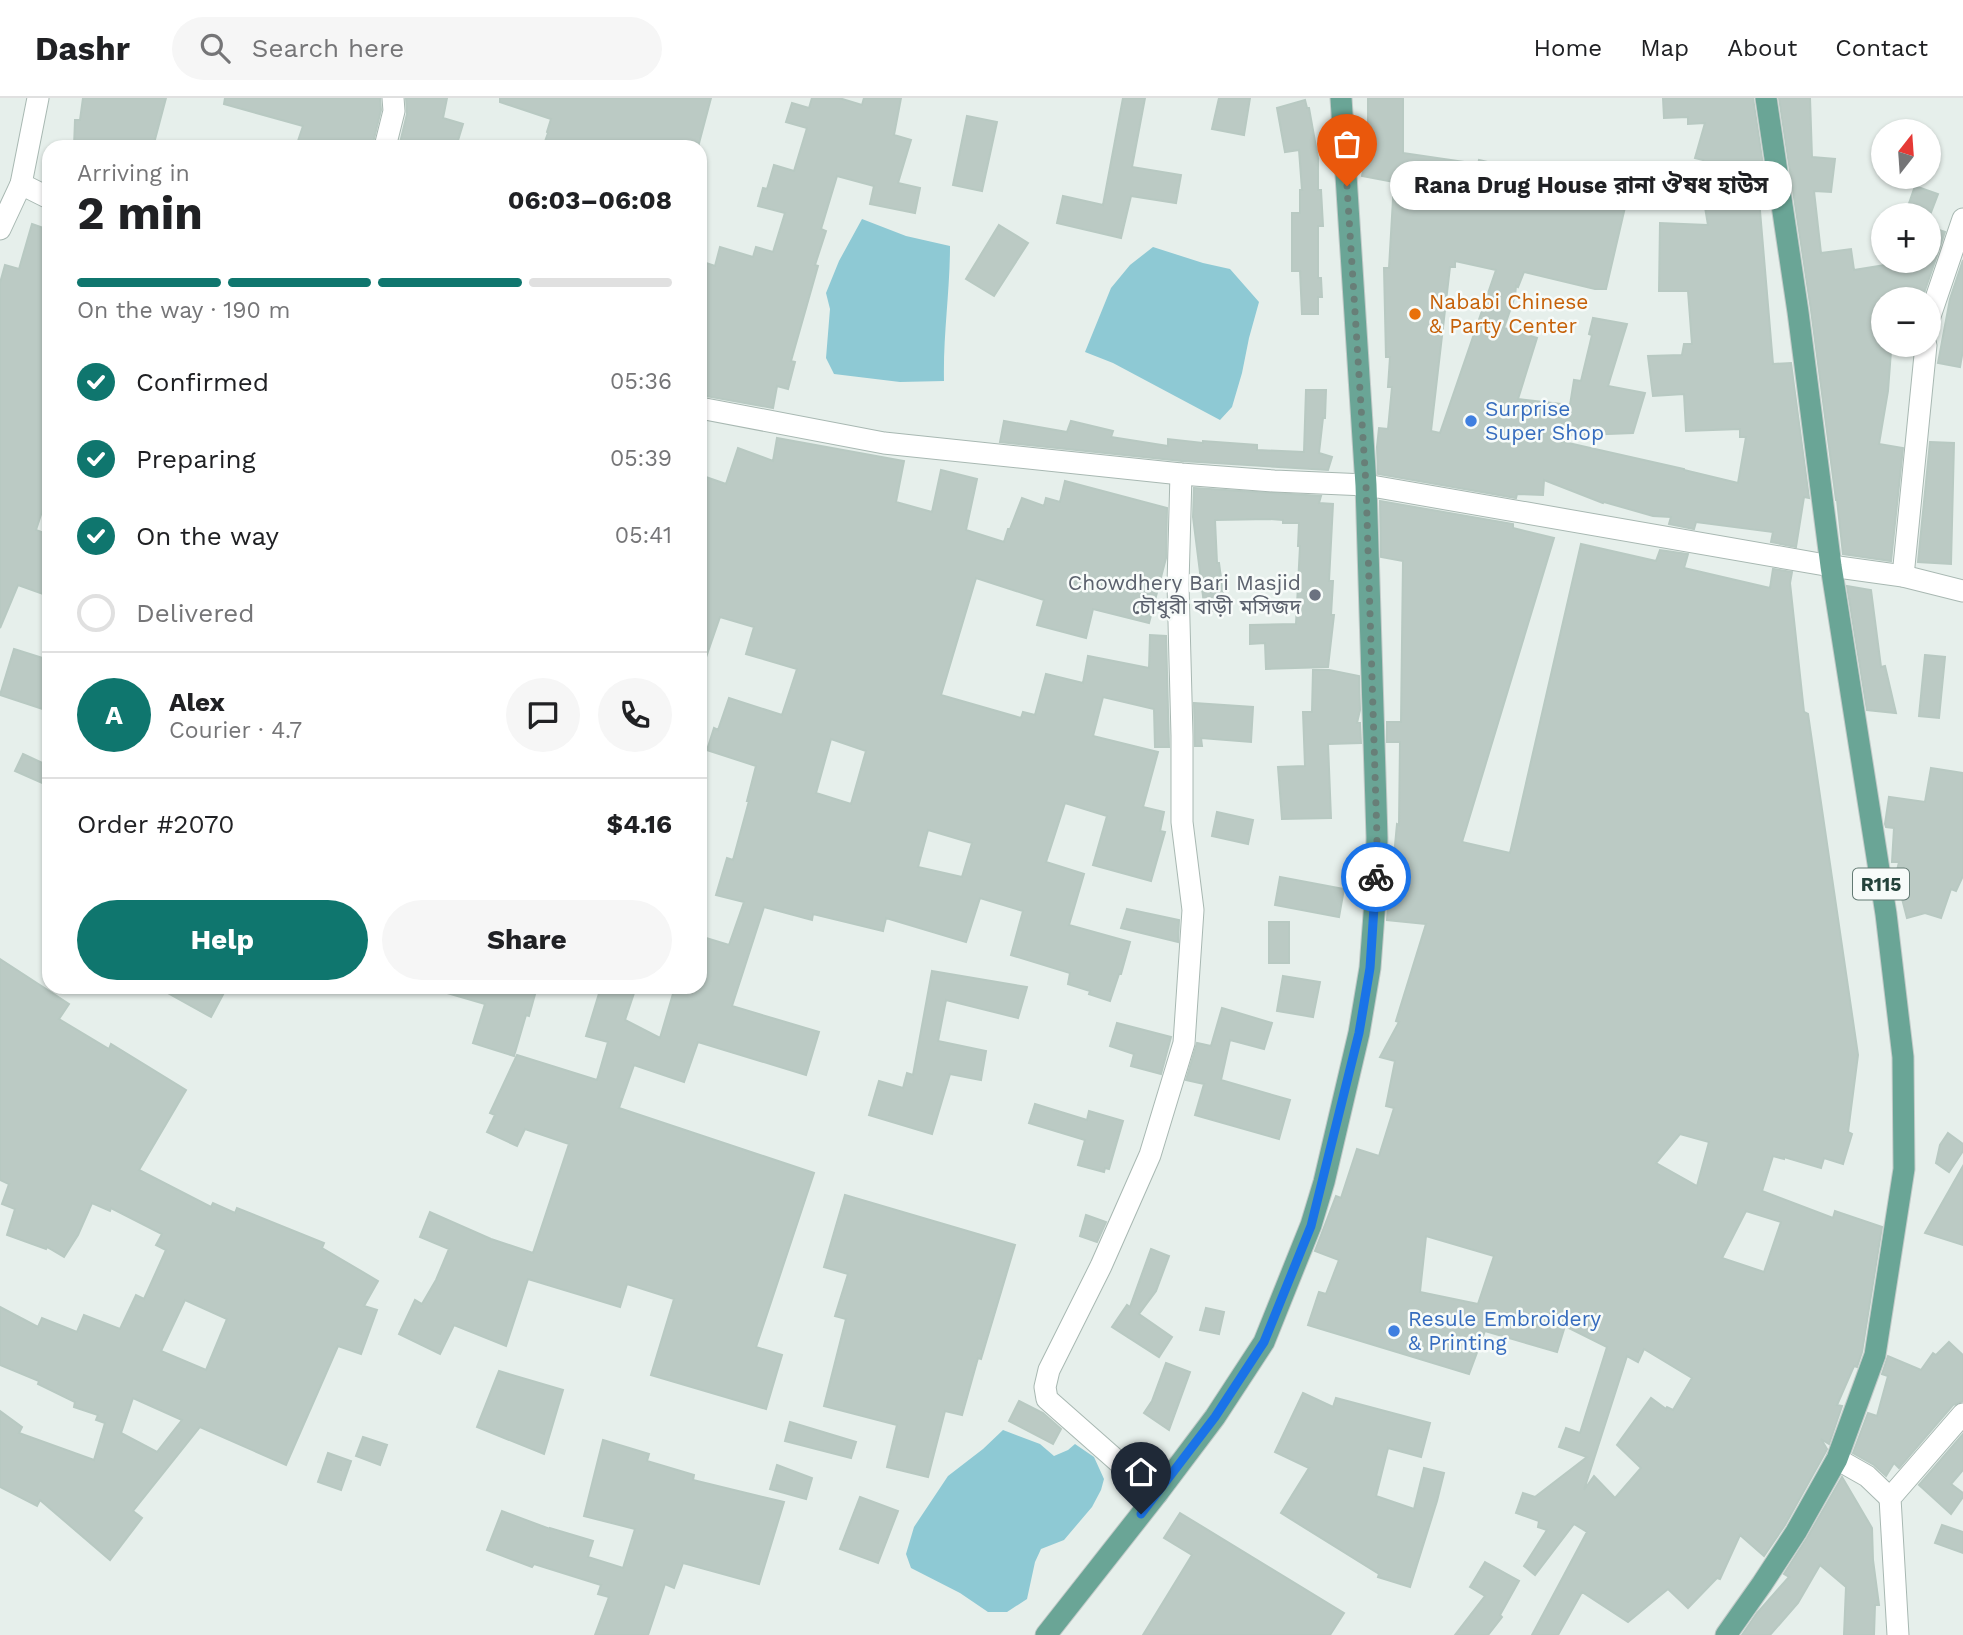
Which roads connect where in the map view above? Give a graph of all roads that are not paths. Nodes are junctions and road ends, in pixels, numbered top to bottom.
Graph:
1 (38, 98) edge
2 (393, 98) edge
3 (1341, 98) edge
4 (1766, 98) edge
5 (387, 140) edge
6 (21, 184) junction
7 (42, 194) edge
8 (1963, 219) edge
9 (0, 229) edge
10 (1940, 287) edge
11 (1925, 357) edge
12 (707, 409) edge
13 (1181, 474) junction
14 (1366, 485) junction
15 (1831, 566) junction
16 (1903, 576) junction
17 (1963, 591) edge
18 (1963, 1414) edge
19 (1837, 1459) junction
20 (1157, 1494) junction
21 (1890, 1499) junction
22 (1046, 1635) edge
23 (1726, 1635) edge
24 (1898, 1635) edge

1 - 6 street
2 - 5 street
3 - 14 main road
4 - 15 main road, R115
6 - 7 street
6 - 9 street
8 - 10 street
11 - 16 street
12 - 13 street
13 - 14 street
13 - 20 street
14 - 15 street
14 - 20 main road
15 - 16 street
15 - 19 main road, R115
16 - 17 street
18 - 21 street
19 - 21 street
19 - 23 main road, R115
20 - 22 main road
21 - 24 street

